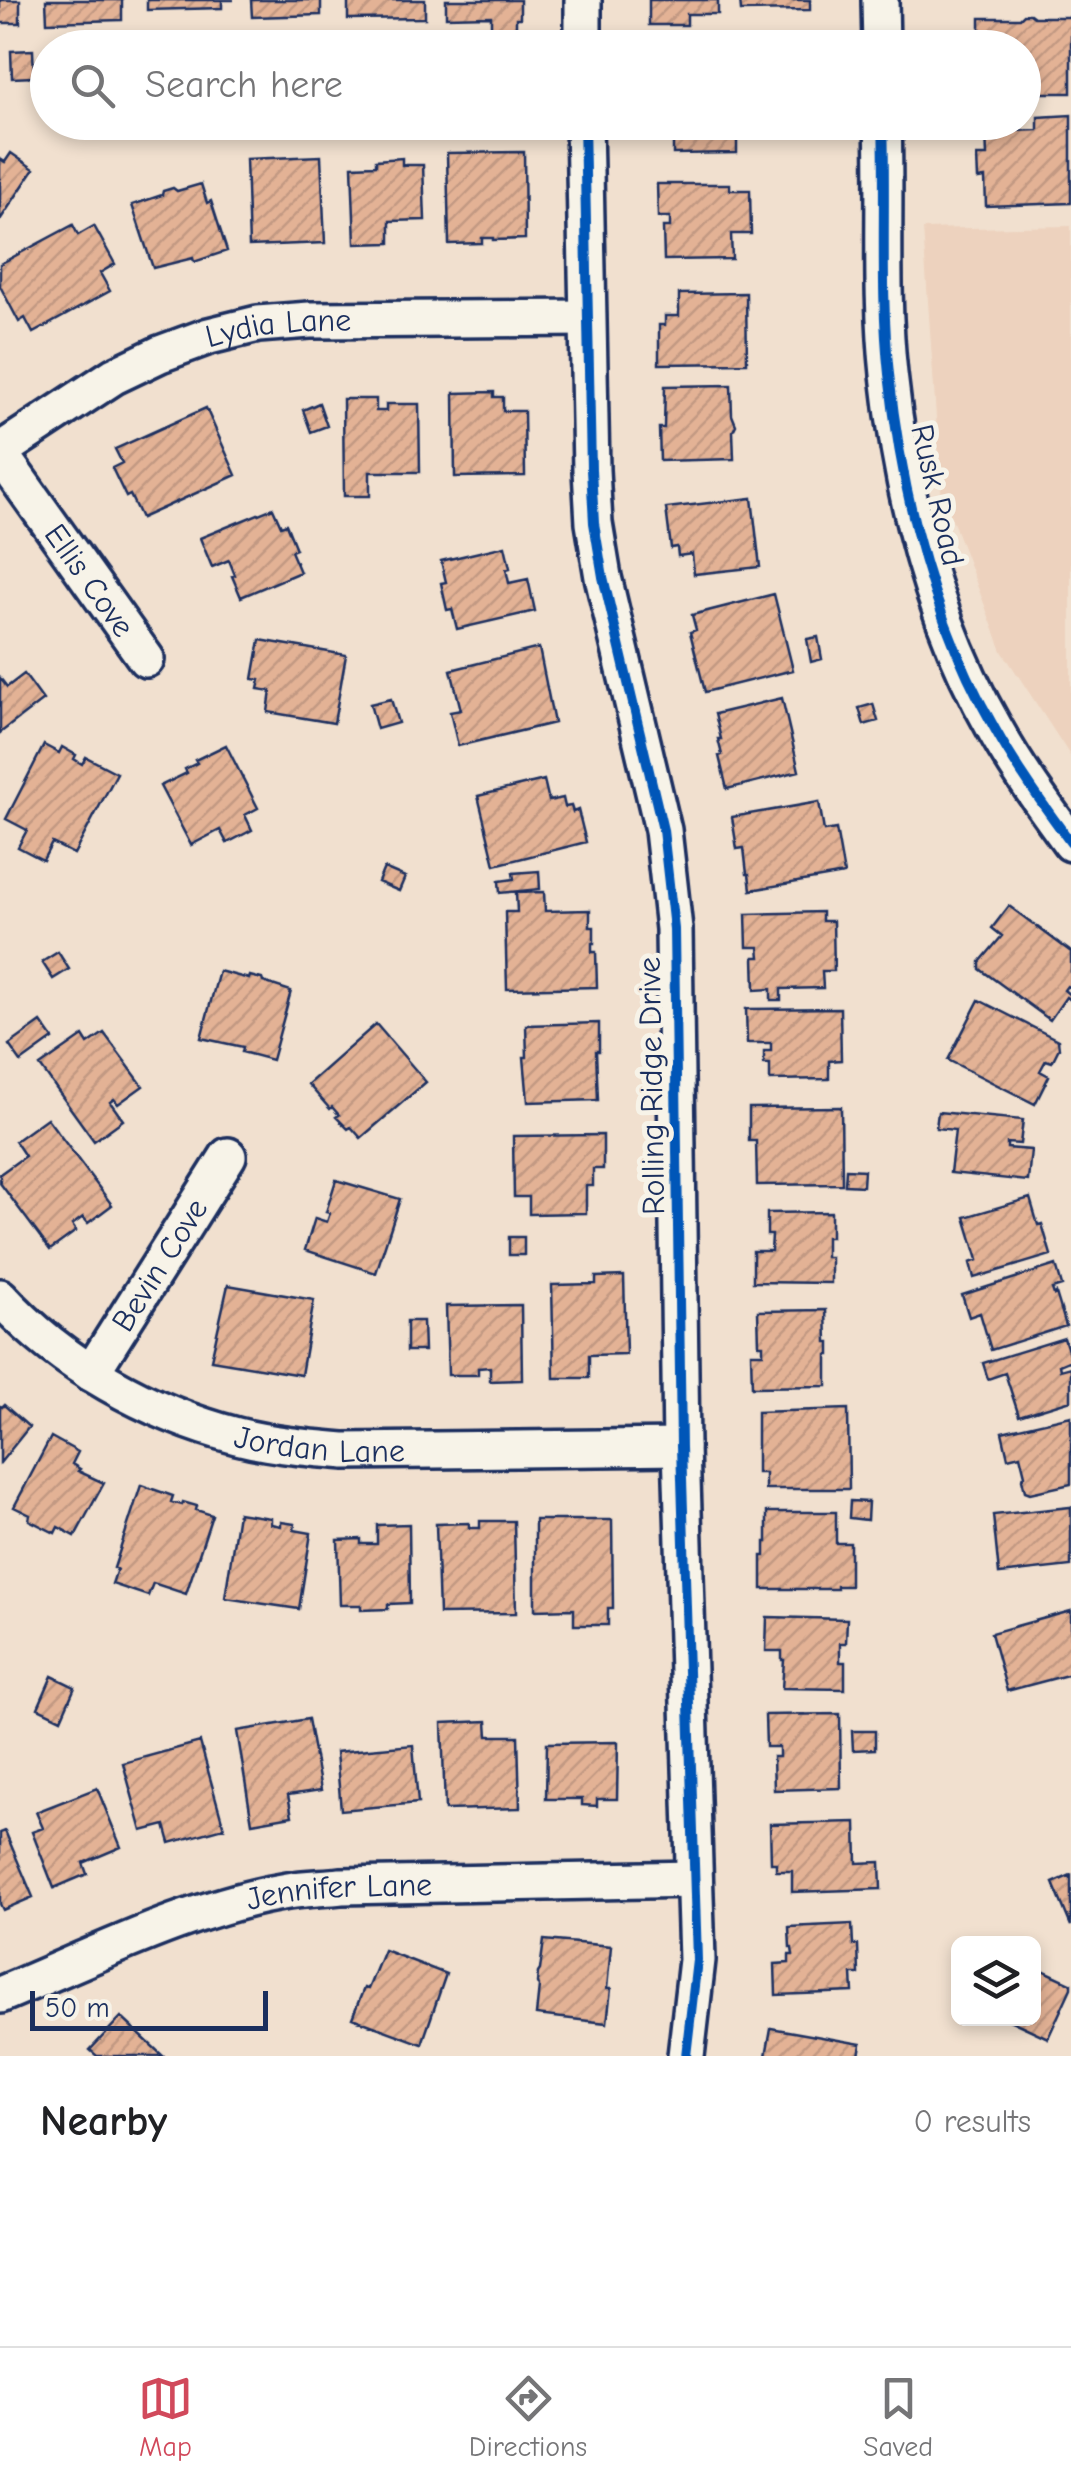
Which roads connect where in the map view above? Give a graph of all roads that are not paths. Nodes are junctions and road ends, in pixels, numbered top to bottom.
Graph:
1 (583, 0) edge
2 (880, 0) edge
3 (584, 30) edge
4 (881, 30) edge
5 (584, 140) edge
6 (884, 140) edge
7 (587, 318) junction
8 (0, 453) edge
9 (146, 659) dead end
10 (1071, 843) edge
11 (228, 1156) dead end
12 (0, 1297) edge
13 (91, 1373) junction
14 (681, 1447) junction
15 (694, 1879) junction
16 (0, 1995) edge
17 (686, 2056) edge

1 - 3 street
2 - 4 street
5 - 7 street, Rolling Ridge Drive
6 - 10 street, Rusk Road
7 - 8 street, Lydia Lane
7 - 14 street, Rolling Ridge Drive
8 - 9 street, Ellis Cove
11 - 13 street, Bevin Cove
12 - 13 street, Jordan Lane
13 - 14 street, Jordan Lane
14 - 15 street, Rolling Ridge Drive
15 - 16 street, Jennifer Lane
15 - 17 street, Rolling Ridge Drive

